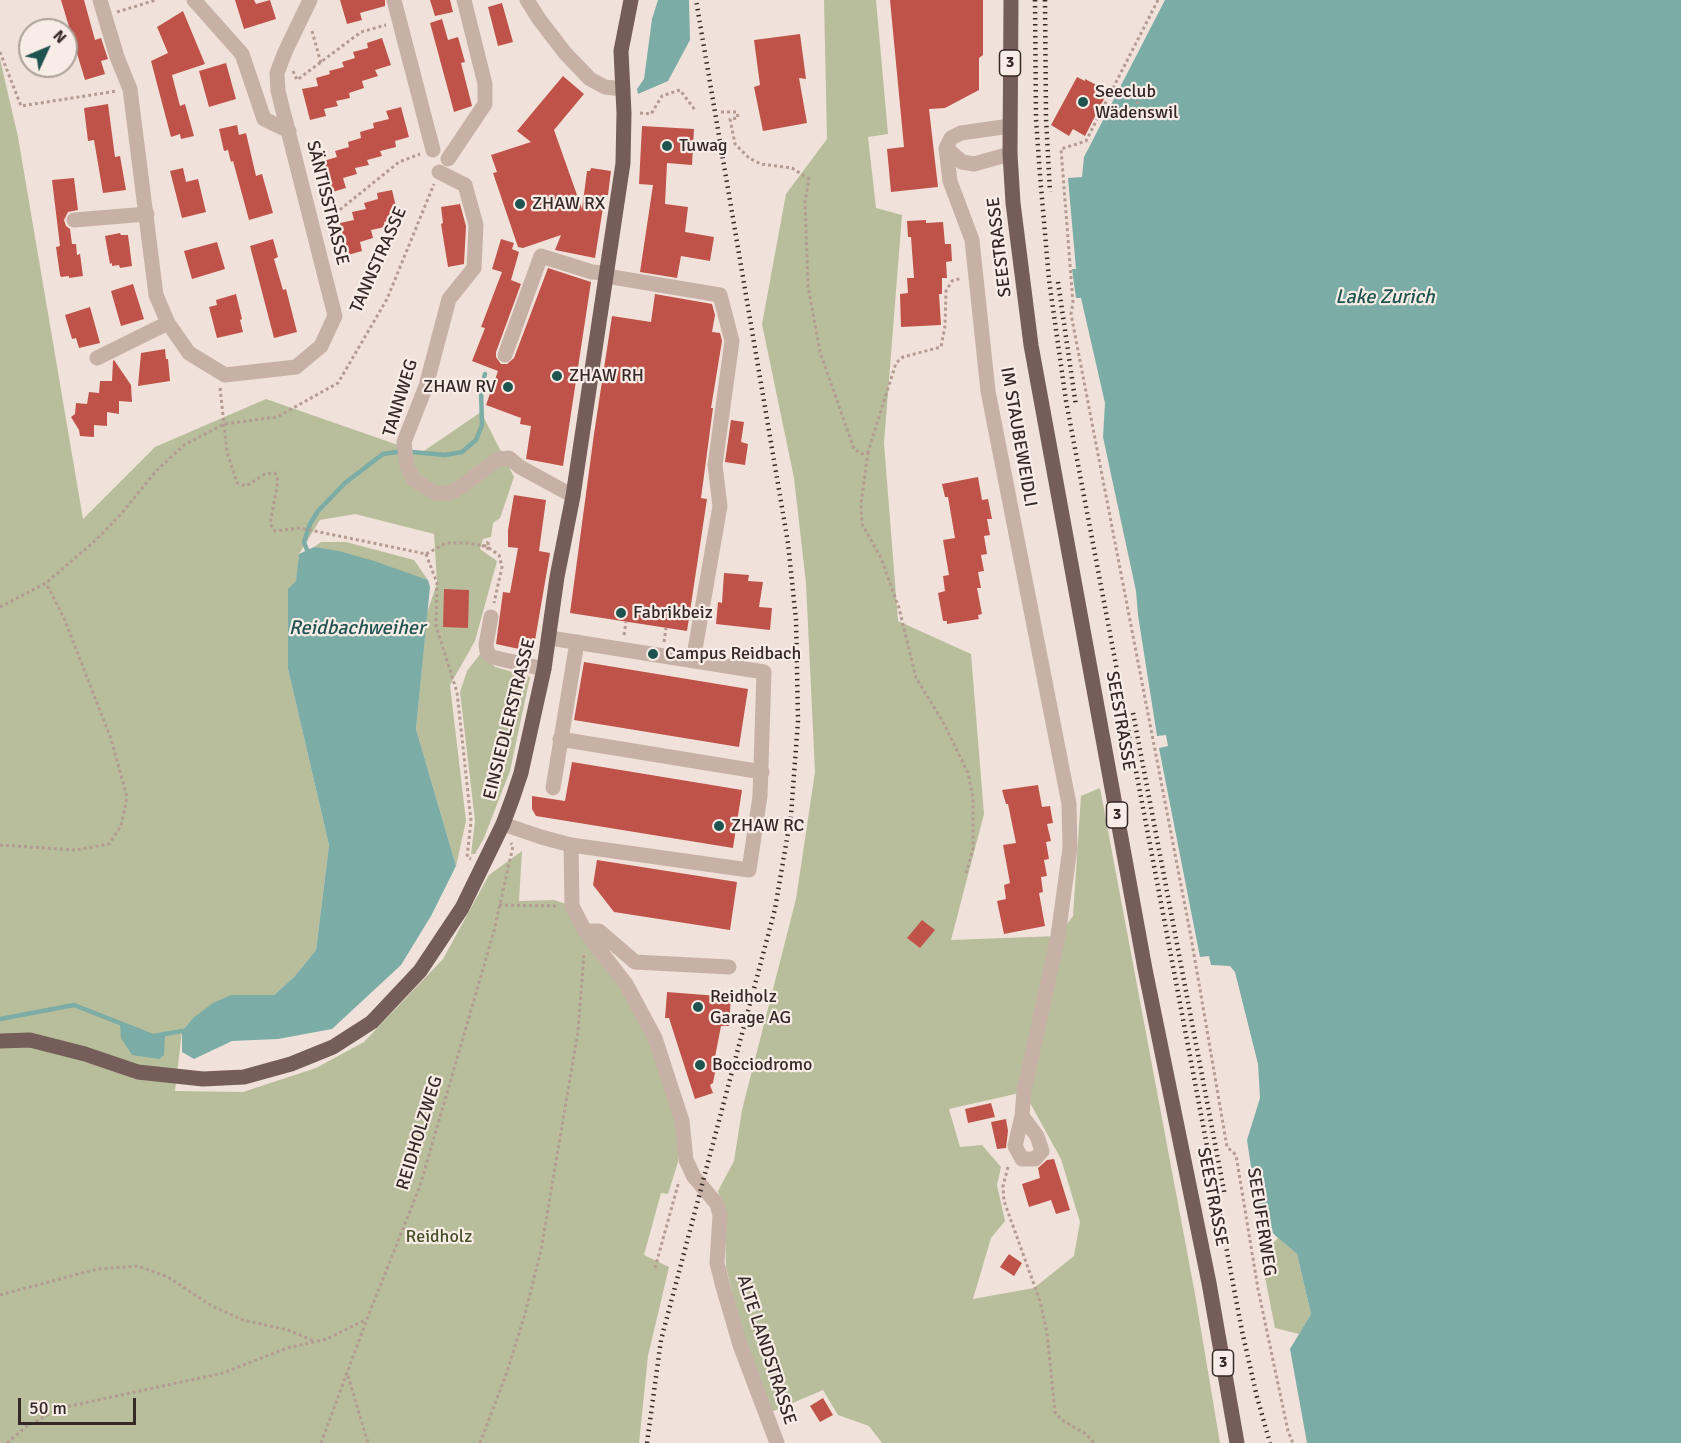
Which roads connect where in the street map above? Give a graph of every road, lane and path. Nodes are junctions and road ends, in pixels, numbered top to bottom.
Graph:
1 (100, 0) edge
2 (156, 0) edge
3 (194, 0) edge
4 (394, 0) edge
5 (464, 0) edge
6 (527, 0) edge
7 (631, 0) edge
8 (1011, 0) edge
9 (1158, 0) edge
10 (305, 2) edge
11 (104, 16) junction
12 (400, 22) junction
13 (0, 52) edge
14 (321, 63) junction
15 (297, 80) dead end
16 (1120, 88) dead end
17 (623, 89) junction
18 (102, 93) dead end
19 (1142, 93) dead end
20 (1139, 98) junction
21 (1137, 104) dead end
22 (695, 110) dead end
23 (722, 112) dead end
24 (624, 113) junction
25 (1010, 126) junction
26 (289, 131) junction
27 (946, 148) junction
28 (433, 150) joint
29 (1010, 154) junction
30 (444, 165) junction
31 (147, 214) junction
32 (74, 220) dead end
33 (315, 230) junction
34 (606, 274) junction
35 (958, 279) dead end
36 (168, 323) junction
37 (505, 355) dead end
38 (97, 358) dead end
39 (218, 369) junction
40 (224, 424) junction
41 (868, 453) junction
42 (573, 496) junction
43 (426, 554) junction
44 (46, 583) junction
45 (0, 607) edge
46 (491, 617) joint
47 (626, 622) dead end
48 (666, 628) dead end
49 (665, 635) dead end
50 (550, 638) junction
51 (623, 640) dead end
52 (577, 642) junction
53 (693, 661) junction
54 (544, 669) junction
55 (560, 739) junction
56 (762, 772) junction
57 (553, 788) dead end
58 (503, 824) junction
59 (571, 844) junction
60 (0, 845) edge
61 (483, 867) junction
62 (966, 873) dead end
63 (499, 905) junction
64 (572, 906) junction
65 (589, 937) junction
66 (729, 967) dead end
67 (0, 1041) edge
68 (1022, 1116) junction
69 (1015, 1146) junction
70 (686, 1160) junction
71 (655, 1268) dead end
72 (0, 1295) edge
73 (367, 1319) junction
74 (316, 1341) junction
75 (347, 1375) junction
76 (7, 1443) edge
77 (321, 1443) edge
78 (368, 1443) edge
79 (480, 1443) edge
80 (777, 1443) edge
81 (1094, 1443) edge
82 (1237, 1443) edge
83 (1293, 1443) edge

1 - 11 street, SÄNTISSTRASSE
2 - 11 path
3 - 26 street
4 - 12 street
5 - 30 street
6 - 17 street
7 - 17 main road, EINSIEDLERSTRASSE
8 - 25 main road, SEESTRASSE / 3
9 - 83 path, SEEUFERWEG
10 - 14 path
10 - 26 street, SÄNTISSTRASSE
11 - 31 street, SÄNTISSTRASSE
12 - 14 path
12 - 28 street
13 - 18 path
14 - 15 path
16 - 20 path
17 - 24 main road, EINSIEDLERSTRASSE
19 - 20 path
20 - 21 path
22 - 24 path
23 - 41 path
24 - 34 main road, EINSIEDLERSTRASSE
25 - 27 street
25 - 29 main road, SEESTRASSE / 3
26 - 33 street, SÄNTISSTRASSE
27 - 29 street
27 - 68 street, IM STAUBEWEIDLI
28 - 33 path
29 - 82 main road, SEESTRASSE / 3
30 - 40 path, TANNSTRASSE
30 - 42 street, TANNWEG
31 - 32 street
31 - 36 street, SÄNTISSTRASSE
33 - 39 street, SÄNTISSTRASSE
34 - 37 street
34 - 42 main road, EINSIEDLERSTRASSE
34 - 53 street
35 - 41 path
36 - 38 street
36 - 39 street, SÄNTISSTRASSE
39 - 40 path
40 - 43 path
40 - 44 path, TANNSTRASSE
41 - 62 path
42 - 50 main road, EINSIEDLERSTRASSE
43 - 46 path
43 - 61 path
44 - 45 path, TANNSTRASSE
44 - 60 path
46 - 54 street
47 - 51 path
48 - 49 path
50 - 52 street
50 - 54 main road, EINSIEDLERSTRASSE
52 - 53 street
52 - 55 street
53 - 56 street
54 - 58 main road, EINSIEDLERSTRASSE
55 - 56 street
55 - 57 street
56 - 59 street
58 - 59 street
58 - 61 main road, EINSIEDLERSTRASSE
58 - 63 path, REIDHOLZWEG
59 - 64 street
61 - 67 main road, EINSIEDLERSTRASSE
63 - 64 path
63 - 73 path, REIDHOLZWEG
64 - 65 street, ALTE LANDSTRASSE
65 - 66 street
65 - 70 street, ALTE LANDSTRASSE
65 - 79 path
68 - 69 street, IM STAUBEWEIDLI
68 - 69 street
69 - 81 path
70 - 71 path
70 - 80 street, ALTE LANDSTRASSE
72 - 74 path
73 - 74 path
73 - 75 path, REIDHOLZWEG
74 - 76 path
75 - 77 path, REIDHOLZWEG
75 - 78 path

